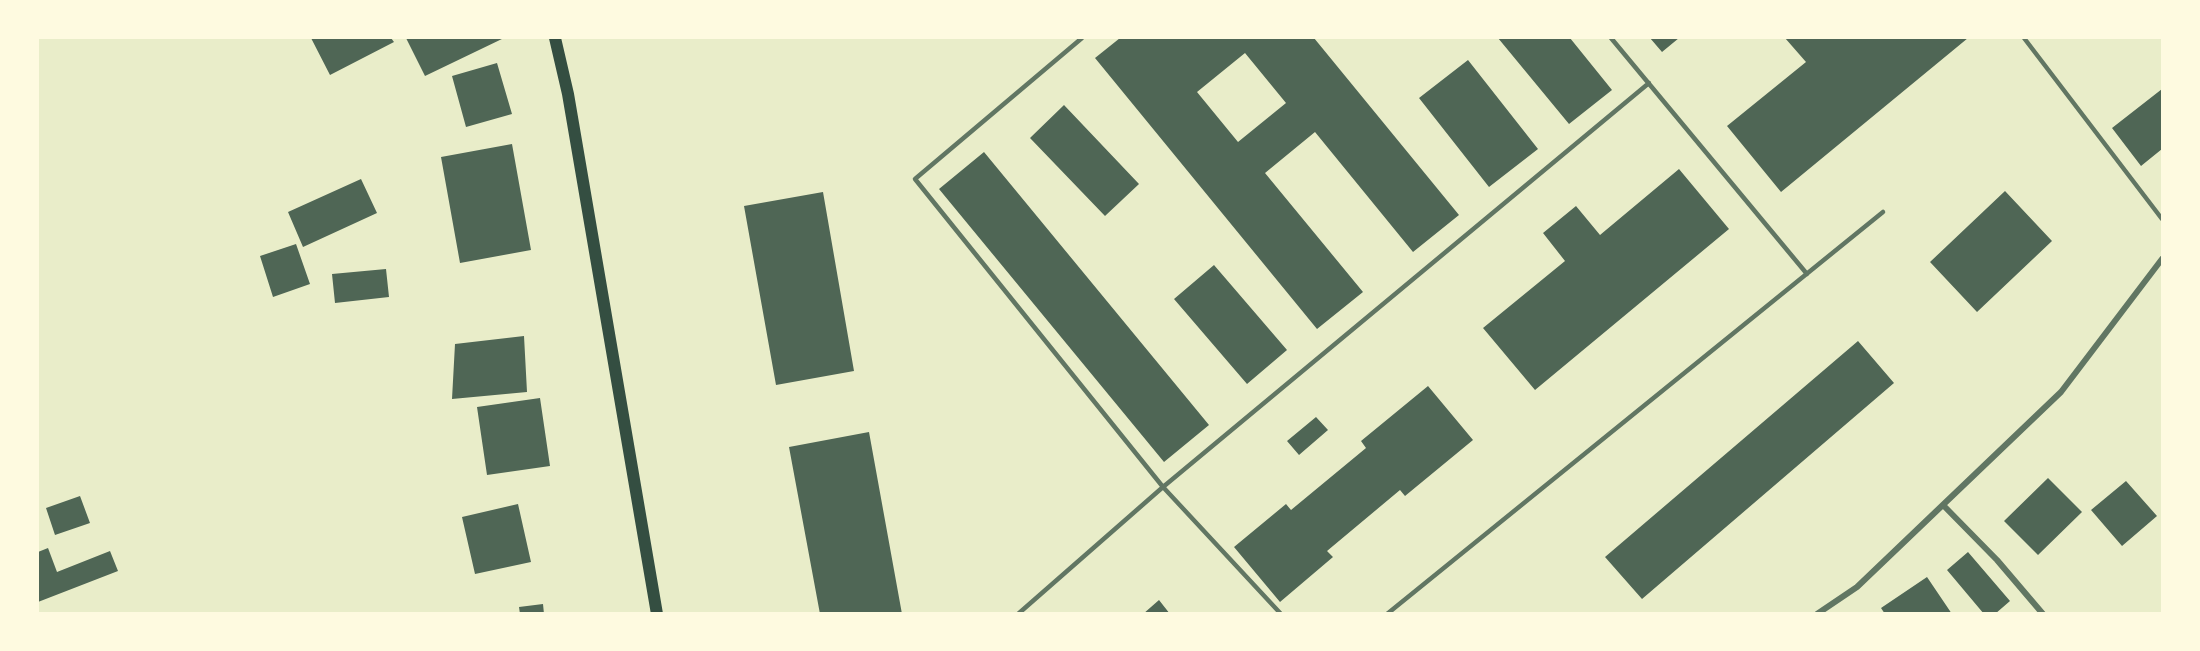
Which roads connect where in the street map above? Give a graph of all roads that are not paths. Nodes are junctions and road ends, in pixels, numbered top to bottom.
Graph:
1 (555, 38) edge
2 (1082, 38) edge
3 (1611, 38) edge
4 (2024, 38) edge
5 (1649, 83) junction
6 (1883, 212) dead end
7 (2163, 219) edge
8 (2163, 259) edge
9 (1808, 274) junction
10 (1163, 487) junction
11 (1943, 505) junction
12 (657, 614) edge
13 (1018, 614) edge
14 (1281, 614) edge
15 (1387, 614) edge
16 (1817, 614) edge
17 (2043, 614) edge

1 - 12 main road
2 - 10 lane
3 - 5 lane
4 - 7 lane
5 - 9 lane
5 - 10 lane
6 - 9 lane
8 - 11 street
9 - 15 lane
10 - 13 lane
10 - 14 lane
11 - 16 street
11 - 17 street

